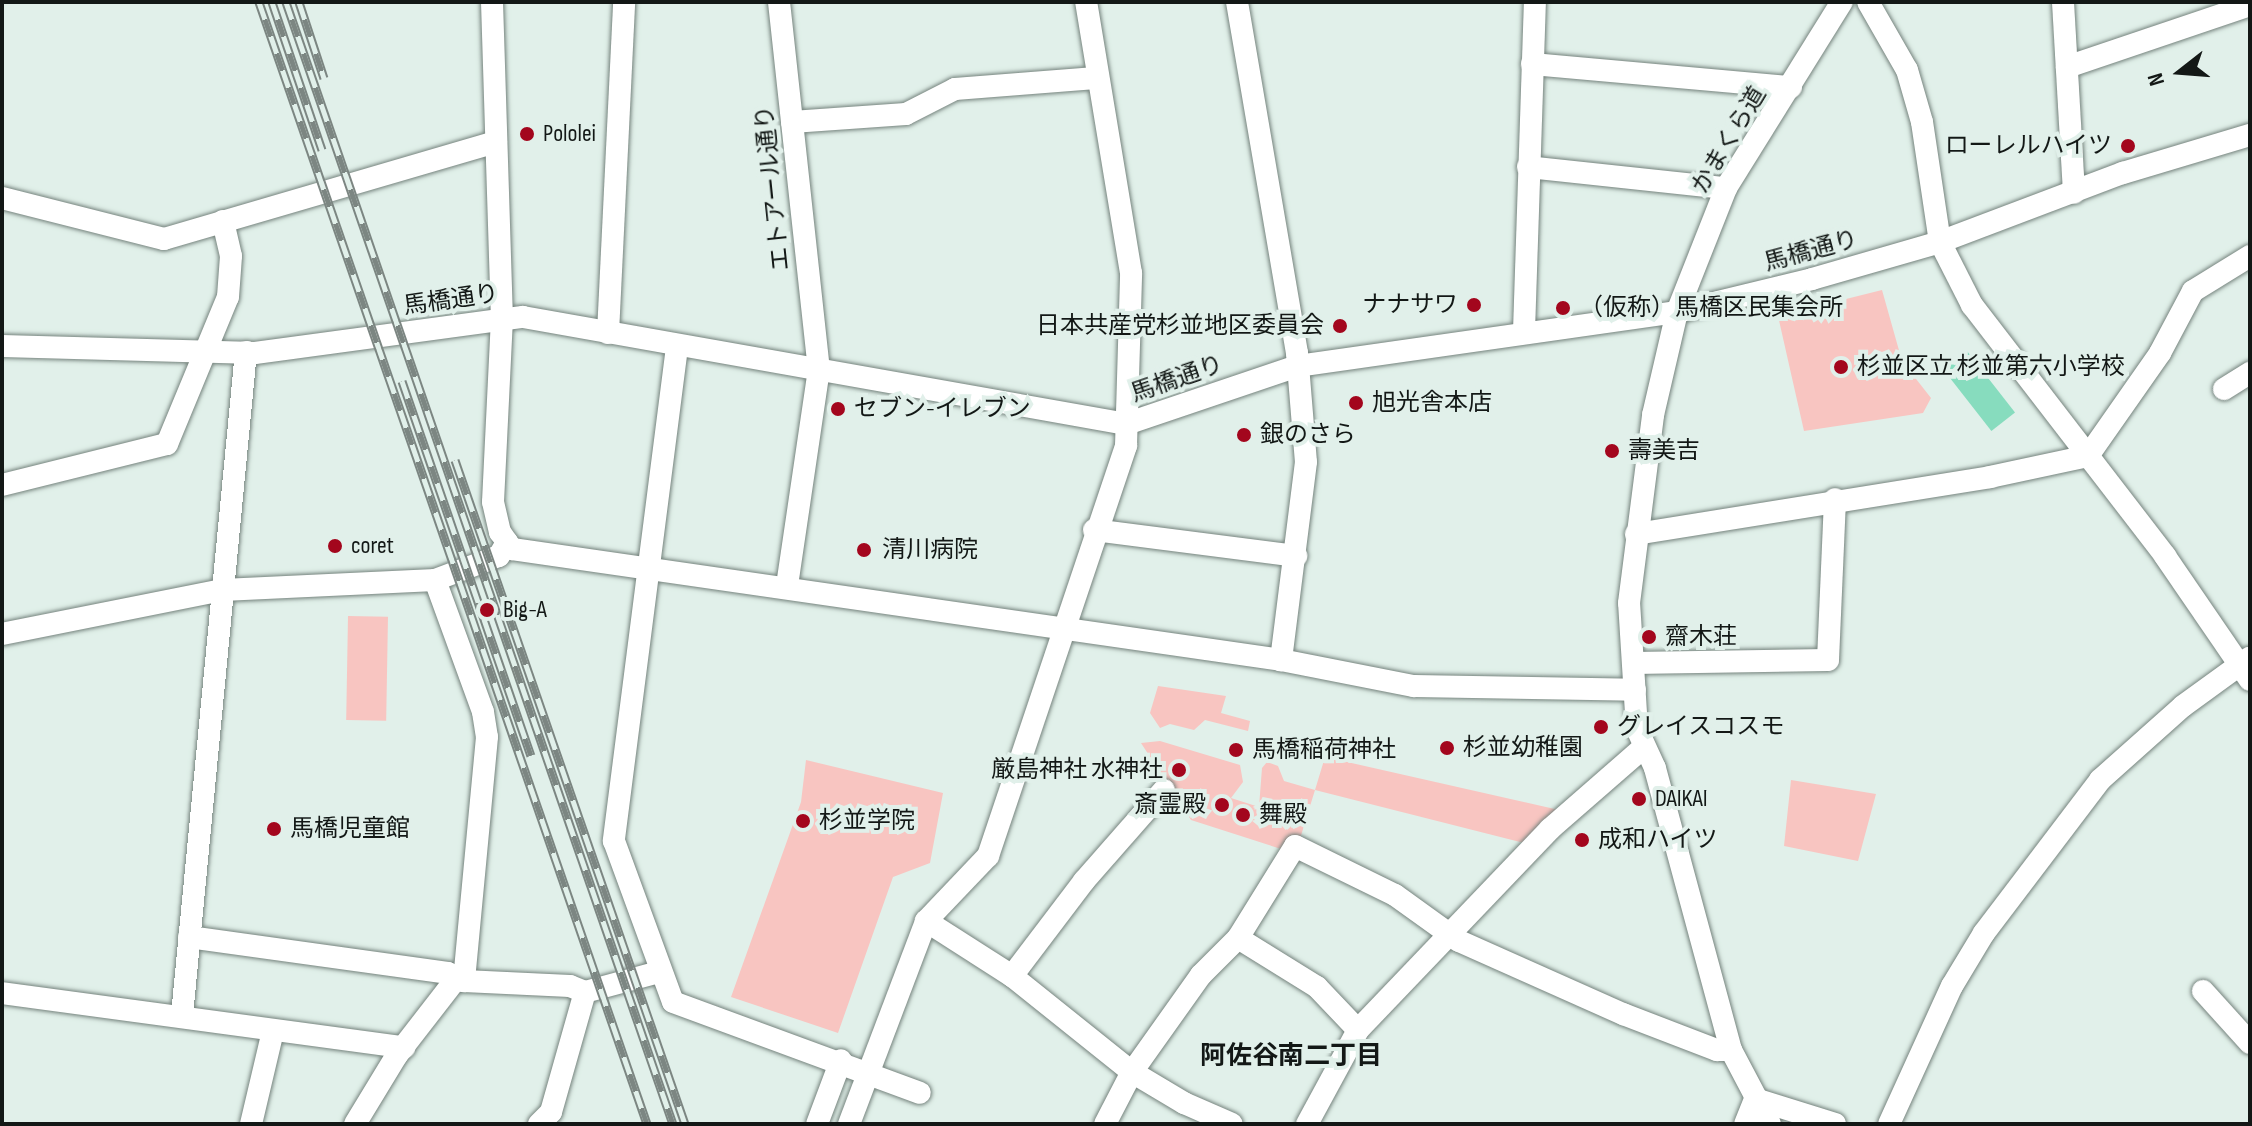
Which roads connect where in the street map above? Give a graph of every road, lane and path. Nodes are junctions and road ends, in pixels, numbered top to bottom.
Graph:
1 (492, 2) edge
2 (624, 2) edge
3 (779, 2) edge
4 (1086, 2) edge
5 (1237, 2) edge
6 (1535, 2) edge
7 (1842, 2) edge
8 (1868, 2) edge
9 (2063, 2) edge
10 (2250, 5) edge
11 (1532, 64) junction
12 (2067, 67) junction
13 (1096, 78) junction
14 (1791, 87) junction
15 (792, 122) junction
16 (2250, 135) edge
17 (496, 142) junction
18 (1528, 167) junction
19 (1726, 188) junction
20 (2074, 193) junction
21 (2, 198) edge
22 (223, 221) junction
23 (1940, 242) junction
24 (2250, 256) edge
25 (1677, 312) junction
26 (502, 318) junction
27 (1524, 331) junction
28 (608, 333) junction
29 (2, 346) edge
30 (677, 347) junction
31 (206, 348) junction
32 (246, 352) junction
33 (1297, 366) junction
34 (819, 369) junction
35 (2250, 373) edge
36 (2224, 389) dead end
37 (1126, 424) junction
38 (2088, 456) junction
39 (2, 485) edge
40 (1835, 499) junction
41 (1094, 530) junction
42 (1636, 534) junction
43 (507, 542) junction
44 (1296, 556) junction
45 (648, 568) junction
46 (435, 580) junction
47 (787, 586) junction
48 (223, 590) junction
49 (1061, 629) junction
50 (2, 634) edge
51 (1281, 660) junction
52 (1633, 663) junction
53 (2246, 667) edge
54 (1635, 690) junction
55 (1644, 747) junction
56 (1164, 790) dead end
57 (926, 921) junction
58 (1449, 933) junction
59 (189, 937) junction
60 (1238, 938) junction
61 (659, 972) junction
62 (1012, 976) junction
63 (460, 980) junction
64 (2203, 991) dead end
65 (585, 992) junction
66 (2, 993) edge
67 (182, 1015) junction
68 (1358, 1030) junction
69 (273, 1031) junction
70 (2250, 1043) edge
71 (404, 1047) junction
72 (1731, 1050) junction
73 (841, 1060) junction
74 (870, 1070) junction
75 (1132, 1072) junction
76 (920, 1093) dead end
77 (1755, 1099) junction
78 (251, 1124) edge
79 (355, 1124) edge
80 (539, 1124) edge
81 (817, 1124) edge
82 (849, 1124) edge
83 (1105, 1124) edge
84 (1232, 1124) edge
85 (1307, 1124) edge
86 (1745, 1124) edge
87 (1770, 1124) edge
88 (1835, 1124) edge
89 (1889, 1124) edge

1 - 17 street
2 - 28 street
3 - 15 street, エトアール通り
4 - 13 street
5 - 33 street
6 - 11 street
7 - 14 street, かまくら道
8 - 23 street
9 - 12 street
10 - 12 street
11 - 14 street
11 - 18 street
12 - 20 street
13 - 15 street
13 - 37 street
14 - 19 street, かまくら道
15 - 34 street, エトアール通り
16 - 20 street, 馬橋通り
17 - 22 street
17 - 26 street
18 - 19 street
18 - 27 street
19 - 25 street, かまくら道
20 - 23 street, 馬橋通り
21 - 22 street
22 - 31 street
23 - 25 street, 馬橋通り
23 - 38 street
24 - 38 street
25 - 27 street, 馬橋通り
25 - 42 street, かまくら道
26 - 28 street, 馬橋通り
26 - 32 street, 馬橋通り
26 - 43 street
27 - 33 street, 馬橋通り
28 - 30 street, 馬橋通り
29 - 31 street, 馬橋通り
30 - 34 street, 馬橋通り
30 - 45 street
31 - 32 street, 馬橋通り
31 - 39 street
32 - 48 street
33 - 37 street, 馬橋通り
33 - 44 street
34 - 37 street, 馬橋通り
34 - 47 street, エトアール通り
35 - 36 street
37 - 41 street
38 - 40 street
38 - 53 street
40 - 42 street
40 - 52 street
41 - 44 street
41 - 49 street
42 - 52 street, かまくら道
43 - 45 street
43 - 46 street
44 - 51 street
45 - 47 street
45 - 61 street
46 - 48 street
46 - 63 street
47 - 49 street
48 - 50 street
48 - 59 street
49 - 51 street
49 - 57 street
51 - 54 street
52 - 54 street, かまくら道
53 - 89 street
54 - 55 street, かまくら道
55 - 58 street
55 - 72 street, かまくら道
56 - 62 street
57 - 62 street
57 - 74 street
58 - 60 street
58 - 68 street
58 - 72 street
59 - 63 street
59 - 67 street
60 - 68 street
60 - 75 street
61 - 65 street
61 - 73 street
62 - 75 street
63 - 65 street
63 - 71 street
64 - 70 street
65 - 80 street
66 - 67 street
67 - 69 street
68 - 85 street
69 - 71 street
69 - 78 street
71 - 79 street
72 - 77 street, かまくら道
73 - 74 street
73 - 81 street
74 - 76 street
74 - 82 street
75 - 83 street
75 - 84 street
77 - 86 street
77 - 87 street, かまくら道
77 - 88 street

